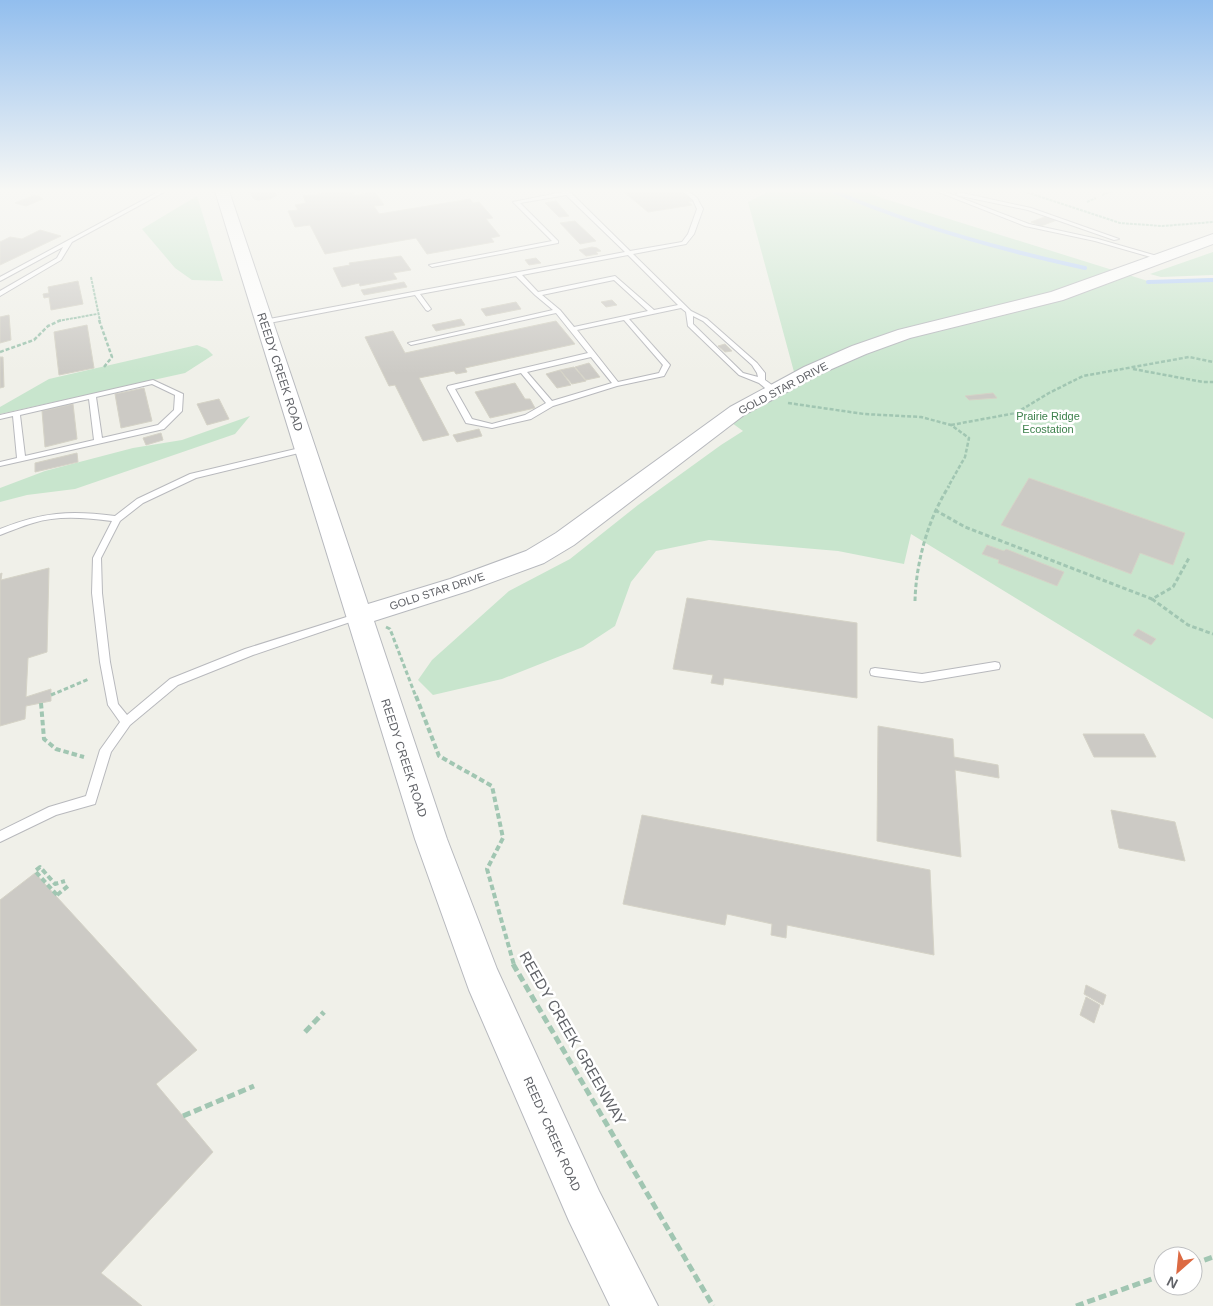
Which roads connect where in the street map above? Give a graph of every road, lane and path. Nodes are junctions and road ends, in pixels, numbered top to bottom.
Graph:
1 (49, 252) edge
2 (63, 252) edge
3 (242, 252) edge
4 (502, 252) edge
5 (641, 252) edge
6 (1139, 252) edge
7 (1148, 252) edge
8 (1178, 252) edge
9 (631, 254) junction
10 (1161, 258) junction
11 (432, 265) dead end
12 (518, 275) junction
13 (91, 277) dead end
14 (0, 279) edge
15 (0, 294) edge
16 (417, 294) junction
17 (537, 294) junction
18 (682, 306) junction
19 (428, 309) dead end
20 (558, 311) junction
21 (652, 312) junction
22 (689, 312) junction
23 (97, 314) junction
24 (625, 318) junction
25 (264, 322) junction
26 (573, 329) junction
27 (411, 343) dead end
28 (0, 352) edge
29 (593, 354) junction
30 (1213, 362) edge
31 (104, 367) dead end
32 (1130, 368) junction
33 (523, 371) junction
34 (1213, 382) edge
35 (616, 384) junction
36 (765, 390) junction
37 (92, 396) junction
38 (550, 404) junction
39 (16, 413) junction
40 (0, 417) edge
41 (951, 425) junction
42 (98, 441) junction
43 (304, 449) junction
44 (21, 459) junction
45 (0, 464) edge
46 (936, 510) junction
47 (117, 519) junction
48 (0, 532) edge
49 (1189, 558) dead end
50 (1152, 599) junction
51 (915, 601) dead end
52 (372, 622) junction
53 (1213, 634) edge
54 (995, 666) dead end
55 (876, 672) dead end
56 (89, 679) dead end
57 (51, 695) dead end
58 (41, 703) dead end
59 (126, 722) junction
60 (84, 757) dead end
61 (0, 837) edge
62 (56, 895) joint
63 (324, 1012) dead end
64 (305, 1032) dead end
65 (254, 1086) dead end
66 (184, 1116) dead end
67 (1153, 1279) edge
68 (635, 1306) edge
69 (714, 1306) edge
70 (1076, 1306) edge

1 - 14 lane
2 - 15 lane
3 - 25 main road, REEDY CREEK ROAD
4 - 11 lane
5 - 9 lane
6 - 10 lane
7 - 10 lane
8 - 10 main road, GOLD STAR DRIVE
9 - 12 lane
9 - 18 lane
10 - 36 main road, GOLD STAR DRIVE
12 - 16 lane
12 - 17 lane
13 - 23 path
16 - 19 lane
16 - 25 lane
17 - 20 lane
17 - 21 lane
18 - 21 lane
18 - 22 lane
20 - 26 lane
20 - 27 lane
21 - 24 lane
22 - 36 lane
22 - 36 lane
23 - 28 path
23 - 31 path
24 - 26 lane
24 - 35 lane
25 - 43 main road, REEDY CREEK ROAD
26 - 29 lane
29 - 33 lane
29 - 35 lane
30 - 32 path
32 - 34 path
32 - 41 path
33 - 38 lane
33 - 38 lane
35 - 38 lane
36 - 41 path
36 - 52 main road, GOLD STAR DRIVE
37 - 39 lane
37 - 42 lane
37 - 42 lane
39 - 40 lane
39 - 44 lane
41 - 46 path
42 - 44 lane
43 - 47 lane
43 - 52 main road, REEDY CREEK ROAD
44 - 45 lane
46 - 50 path
46 - 51 path
47 - 48 lane
47 - 59 lane
49 - 50 path
50 - 53 path
52 - 59 lane
52 - 68 main road, REEDY CREEK ROAD
52 - 69 path, REEDY CREEK GREENWAY
54 - 55 lane
56 - 57 path
58 - 60 path
59 - 61 lane
62 - 62 path
63 - 64 path
65 - 66 path
67 - 70 path

